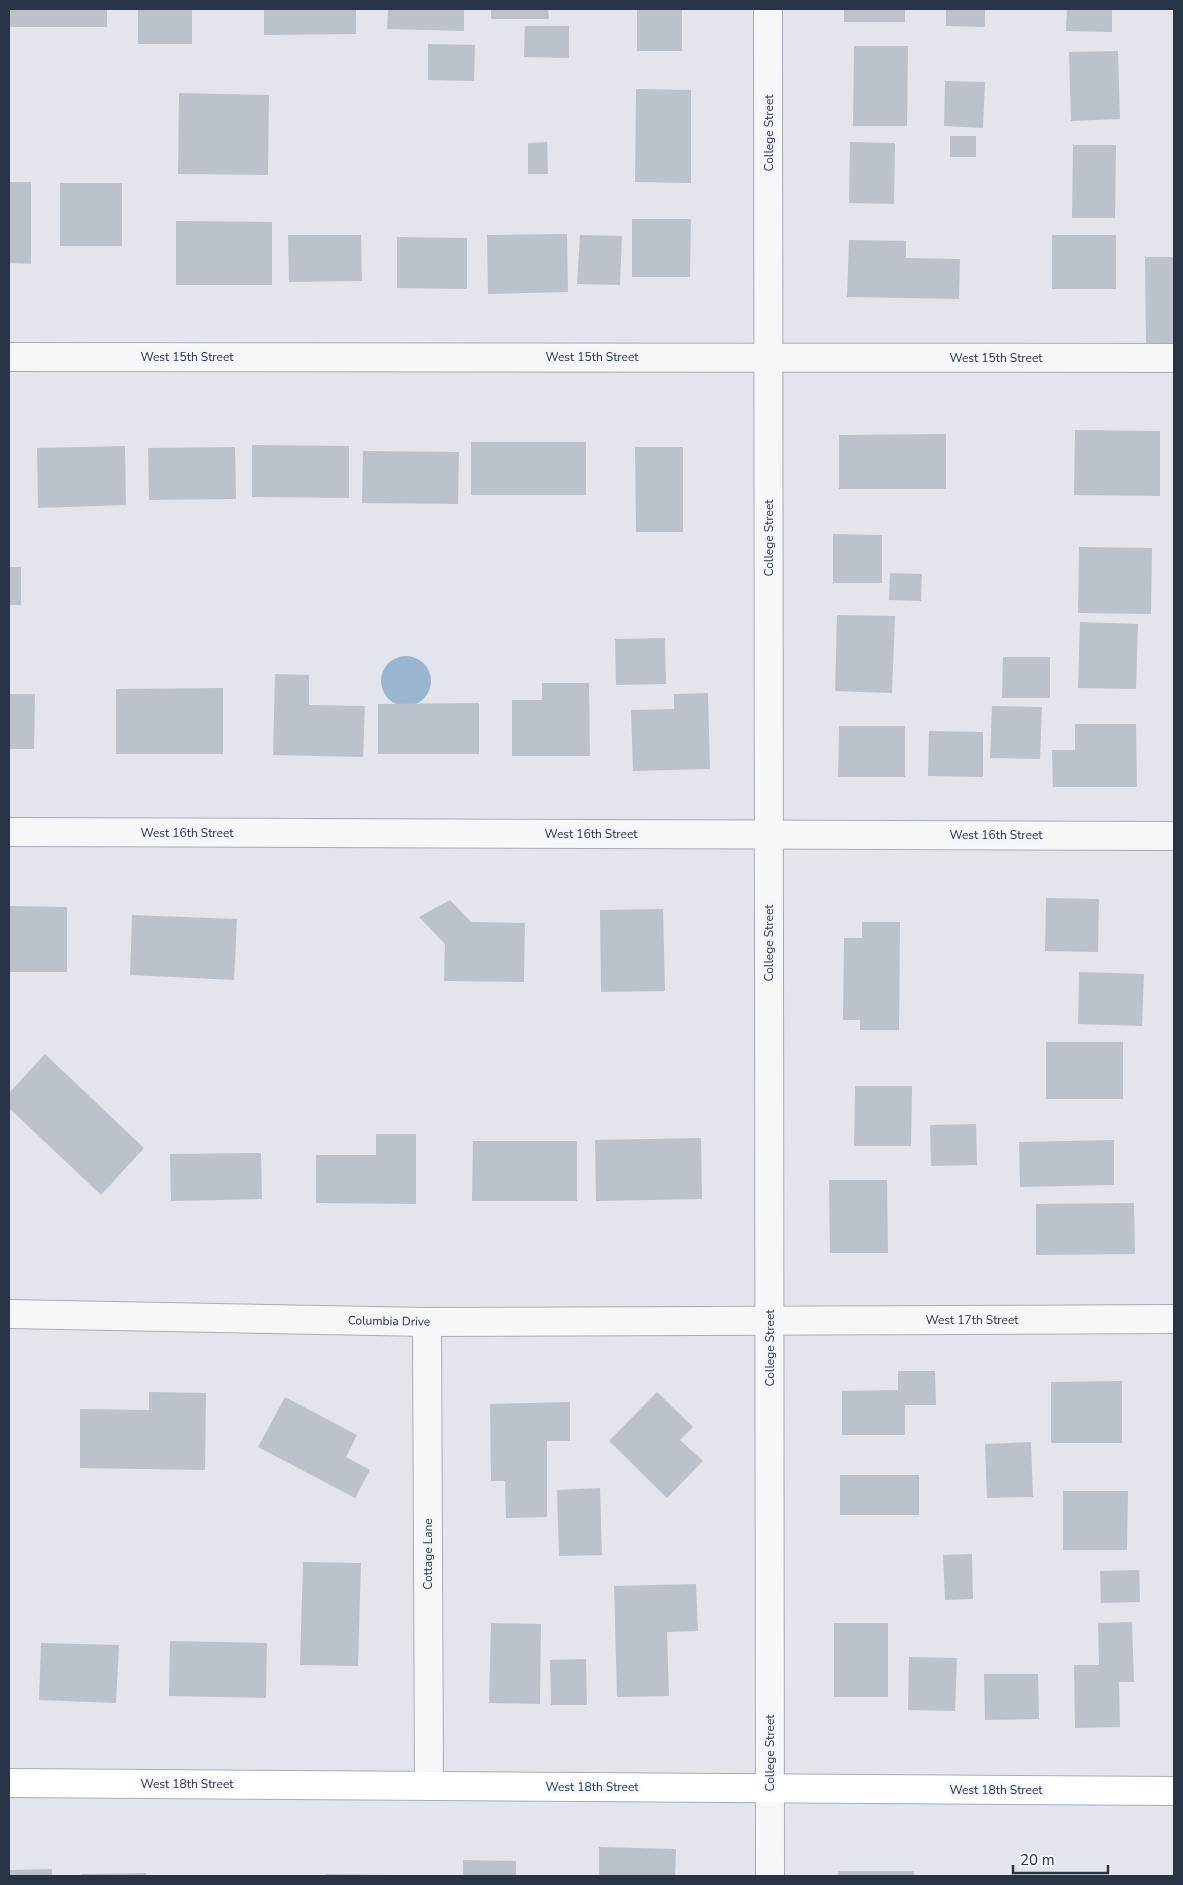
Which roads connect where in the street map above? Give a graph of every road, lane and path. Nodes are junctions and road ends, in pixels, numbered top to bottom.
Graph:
1 (768, 9) edge
2 (9, 357) edge
3 (769, 357) junction
4 (1174, 358) edge
5 (9, 832) edge
6 (769, 835) junction
7 (1174, 836) edge
8 (9, 1314) edge
9 (1174, 1319) edge
10 (770, 1320) junction
11 (427, 1322) junction
12 (9, 1783) edge
13 (429, 1786) junction
14 (770, 1788) junction
15 (1174, 1791) edge
16 (770, 1876) edge

1 - 3 street, College Street
2 - 3 street, West 15th Street
3 - 4 street, West 15th Street
3 - 6 street, College Street
5 - 6 street, West 16th Street
6 - 7 street, West 16th Street
6 - 10 street, College Street
8 - 11 street, Columbia Drive
9 - 10 street, West 17th Street
10 - 11 street, Columbia Drive
10 - 14 street, College Street
11 - 13 street, Cottage Lane
12 - 13 main road, West 18th Street
13 - 14 main road, West 18th Street
14 - 15 main road, West 18th Street
14 - 16 street, College Street

